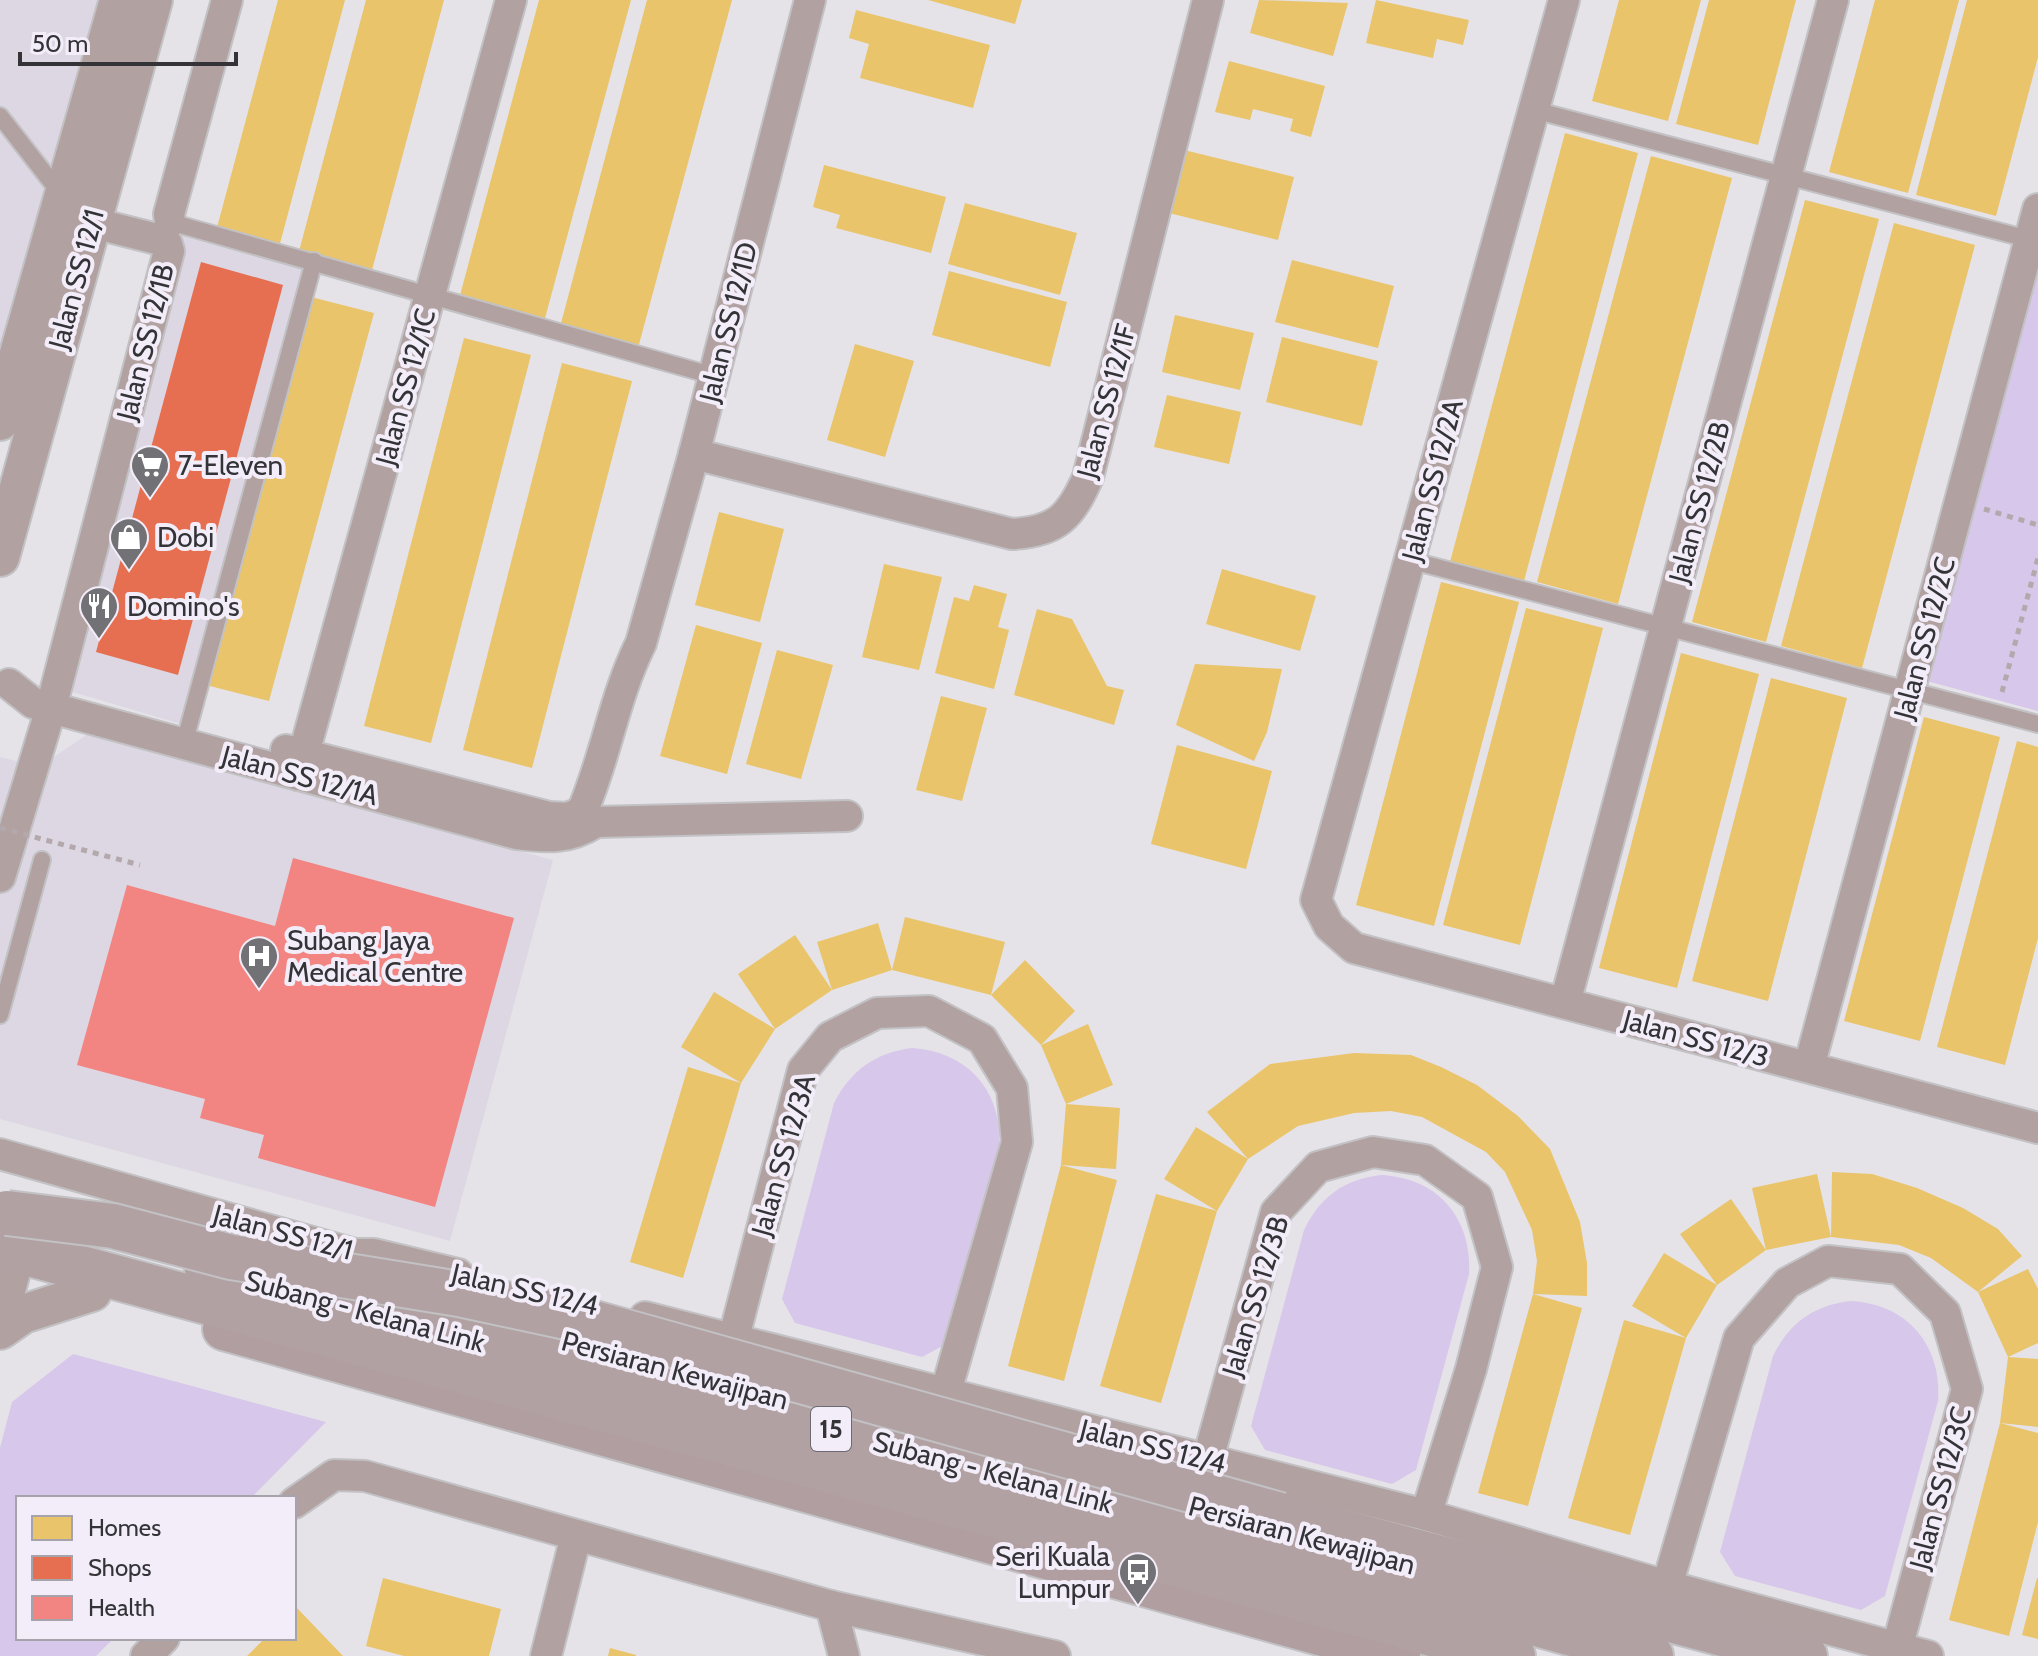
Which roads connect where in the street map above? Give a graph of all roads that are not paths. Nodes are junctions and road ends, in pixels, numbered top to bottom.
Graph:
1 (119, 0) edge
2 (153, 0) edge
3 (227, 0) edge
4 (511, 0) edge
5 (810, 0) edge
6 (1208, 0) edge
7 (1564, 0) edge
8 (1833, 0) edge
9 (1534, 110) junction
10 (0, 116) edge
11 (1786, 175) junction
12 (2038, 209) edge
13 (71, 211) junction
14 (170, 222) joint
15 (2034, 240) edge
16 (314, 261) junction
17 (431, 293) junction
18 (714, 376) junction
19 (0, 421) edge
20 (694, 454) junction
21 (8, 499) edge
22 (2, 544) edge
23 (1409, 560) junction
24 (1666, 627) junction
25 (1910, 690) junction
26 (31, 692) edge
27 (2038, 724) edge
28 (186, 734) junction
29 (301, 765) junction
30 (847, 816) dead end
31 (589, 817) junction
32 (0, 827) edge
33 (42, 860) dead end
34 (0, 877) edge
35 (1354, 948) joint
36 (1565, 1003) junction
37 (0, 1015) edge
38 (1809, 1067) junction
39 (2038, 1128) edge
40 (0, 1138) edge
41 (0, 1154) edge
42 (3, 1237) edge
43 (374, 1254) junction
44 (92, 1292) junction
45 (0, 1313) edge
46 (169, 1314) junction
47 (0, 1330) edge
48 (734, 1337) junction
49 (788, 1352) junction
50 (945, 1395) junction
51 (778, 1397) junction
52 (1208, 1459) junction
53 (296, 1502) edge
54 (1426, 1515) junction
55 (576, 1536) junction
56 (1667, 1586) junction
57 (831, 1606) junction
58 (162, 1640) edge
59 (1897, 1648) junction
60 (1376, 1652) edge
61 (146, 1656) edge
62 (546, 1656) edge
63 (844, 1656) edge
64 (1055, 1656) edge
65 (1513, 1656) edge
66 (1651, 1656) edge
67 (1769, 1656) edge
68 (1805, 1656) edge
69 (1928, 1656) edge

1 - 13 street, Jalan SS 12/1
2 - 13 street, Jalan SS 12/1
3 - 14 street
4 - 17 street, Jalan SS 12/1C
5 - 18 street, Jalan SS 12/1D
6 - 20 street, Jalan SS 12/1F
7 - 9 street, Jalan SS 12/2A
8 - 11 street, Jalan SS 12/2B
9 - 11 lane
9 - 23 street, Jalan SS 12/2A
10 - 13 lane
11 - 15 lane
11 - 24 street, Jalan SS 12/2B
12 - 15 street, Jalan SS 12/2C
13 - 19 street, Jalan SS 12/1
13 - 21 street, Jalan SS 12/1
13 - 26 street, Jalan SS 12/1B
14 - 16 lane
15 - 25 street, Jalan SS 12/2C
16 - 17 lane
16 - 28 lane
17 - 18 lane
17 - 29 street, Jalan SS 12/1C
18 - 20 street, Jalan SS 12/1D
20 - 31 street, Jalan SS 12/1D
21 - 22 street, Jalan SS 12/1
23 - 24 lane
23 - 35 street, Jalan SS 12/2A
24 - 25 lane
24 - 36 street, Jalan SS 12/2B
25 - 27 lane
25 - 38 street, Jalan SS 12/2C
26 - 28 street, Jalan SS 12/1A
26 - 32 street
26 - 34 street
28 - 29 street, Jalan SS 12/1A
29 - 31 street, Jalan SS 12/1A
30 - 31 street, Jalan SS 12/1A
33 - 37 lane
35 - 36 street, Jalan SS 12/3
36 - 38 street, Jalan SS 12/3
38 - 39 street, Jalan SS 12/3
40 - 43 street, Jalan SS 12/1
41 - 43 street, Jalan SS 12/1
42 - 44 main road
42 - 45 street
42 - 46 main road
42 - 51 main road, Persiaran Kewajipan
42 - 65 main road, Subang - Kelana Link / 15
42 - 66 main road, Subang - Kelana Link / 15, bridge
42 - 68 main road, bridge
43 - 48 street, Jalan SS 12/4
44 - 46 main road
44 - 47 street
46 - 60 main road
48 - 49 street, Jalan SS 12/4
48 - 50 street, Jalan SS 12/3A
49 - 50 street, Jalan SS 12/4
49 - 51 street
50 - 52 street, Jalan SS 12/4
51 - 67 main road, Persiaran Kewajipan
52 - 54 street, Jalan SS 12/4
52 - 54 street, Jalan SS 12/3B
53 - 55 street
54 - 56 street, Jalan SS 12/4
55 - 57 street
55 - 62 street
56 - 59 street, Jalan SS 12/4
56 - 59 street, Jalan SS 12/3C
57 - 63 street
57 - 64 street
58 - 61 street
59 - 69 street, Jalan SS 12/4

